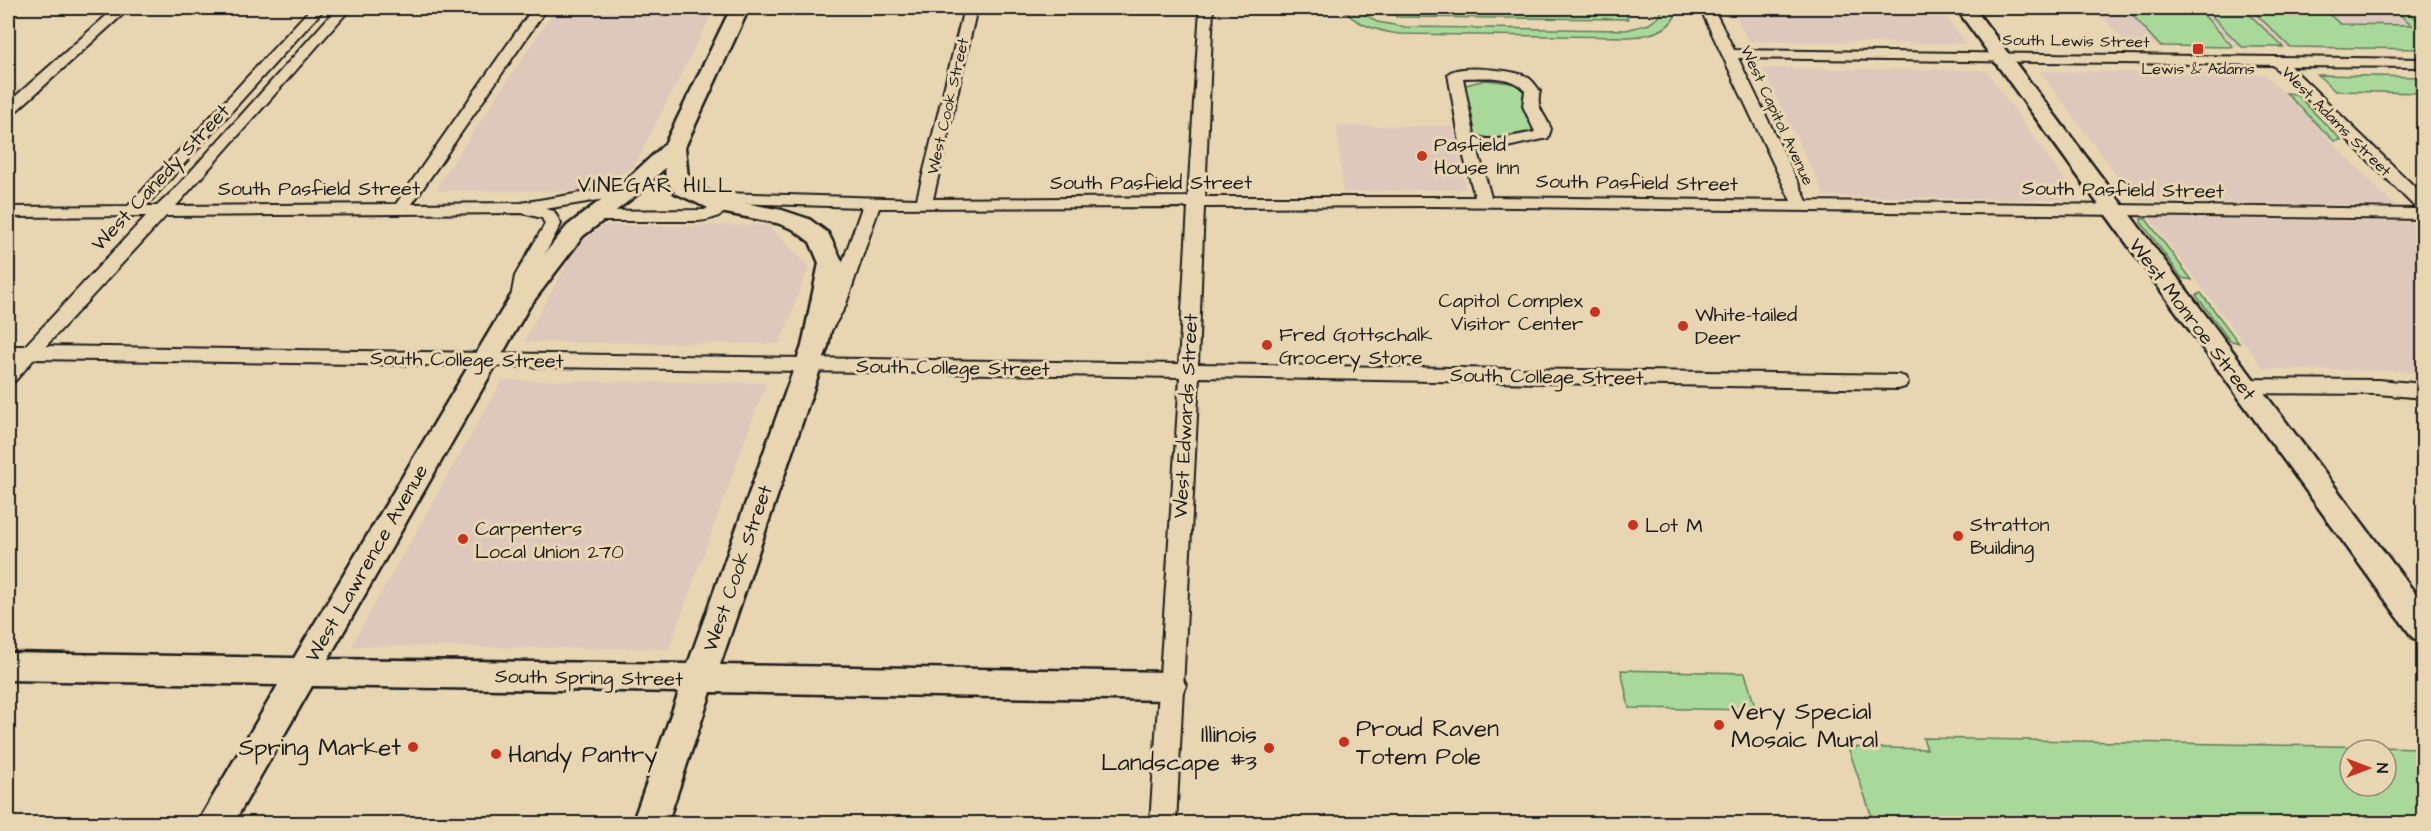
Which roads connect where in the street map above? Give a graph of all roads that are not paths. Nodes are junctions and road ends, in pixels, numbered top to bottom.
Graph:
1 (123, 8) edge
2 (318, 8) edge
3 (344, 8) edge
4 (540, 8) edge
5 (740, 8) edge
6 (970, 8) edge
7 (1206, 8) edge
8 (1707, 8) edge
9 (1965, 8) edge
10 (1729, 54) junction
11 (2002, 57) junction
12 (2277, 61) junction
13 (2424, 63) edge
14 (8, 111) edge
15 (1468, 143) junction
16 (674, 147) junction
17 (629, 190) junction
18 (1484, 201) junction
19 (1196, 202) junction
20 (872, 203) junction
21 (715, 204) junction
22 (924, 204) junction
23 (1801, 205) junction
24 (2424, 206) edge
25 (401, 208) junction
26 (521, 208) junction
27 (133, 210) junction
28 (165, 210) junction
29 (2113, 210) junction
30 (8, 212) edge
31 (2424, 214) edge
32 (593, 216) junction
33 (519, 303) junction
34 (8, 352) edge
35 (30, 352) junction
36 (811, 355) junction
37 (486, 360) junction
38 (1189, 372) junction
39 (8, 376) edge
40 (1898, 382) dead end
41 (2243, 386) junction
42 (2424, 391) edge
43 (2424, 629) edge
44 (8, 667) edge
45 (303, 673) junction
46 (699, 678) junction
47 (1170, 686) junction
48 (214, 824) edge
49 (650, 824) edge
50 (1163, 824) edge

1 - 14 street
2 - 27 street, West Canedy Street
3 - 28 street, West Canedy Street
4 - 25 street
5 - 16 street, West Lawrence Avenue
6 - 22 street, West Cook Street
7 - 19 street, West Edwards Street
8 - 10 street, West Capitol Avenue
9 - 11 street, West Monroe Street
10 - 11 street, South Lewis Street
10 - 23 street, West Capitol Avenue
11 - 12 street, South Lewis Street
11 - 29 street, West Monroe Street
12 - 13 street, South Lewis Street
12 - 24 street, West Adams Street
15 - 15 street
15 - 18 street
16 - 17 street, West Lawrence Avenue
16 - 21 street, West Cook Street
17 - 26 street, South Pasfield Street
17 - 32 street, West Lawrence Avenue
18 - 19 street, South Pasfield Street
18 - 23 street, South Pasfield Street
19 - 22 street, South Pasfield Street
19 - 38 street, West Edwards Street
20 - 21 street, South Pasfield Street
20 - 22 street, South Pasfield Street
20 - 36 street, West Cook Street
21 - 32 street, South Pasfield Street
21 - 36 street, West Cook Street
23 - 29 street, South Pasfield Street
25 - 26 street, South Pasfield Street
25 - 28 street, South Pasfield Street
26 - 33 street, West Lawrence Avenue
27 - 28 street, South Pasfield Street
27 - 30 street, South Pasfield Street
28 - 35 street, West Canedy Street
29 - 31 street, South Pasfield Street
29 - 41 street, West Monroe Street
32 - 33 street, West Lawrence Avenue
33 - 37 street, West Lawrence Avenue
34 - 35 street, South College Street
35 - 37 street, South College Street
35 - 39 street, West Canedy Street
36 - 37 street, South College Street
36 - 38 street, South College Street
36 - 46 street, West Cook Street
37 - 45 street, West Lawrence Avenue
38 - 40 street, South College Street
38 - 47 street, West Edwards Street
41 - 42 street
41 - 43 street, West Monroe Street
44 - 45 street, South Spring Street
45 - 46 street, South Spring Street
45 - 48 street, West Lawrence Avenue
46 - 47 street, South Spring Street
46 - 49 street, West Cook Street
47 - 50 street, West Edwards Street

